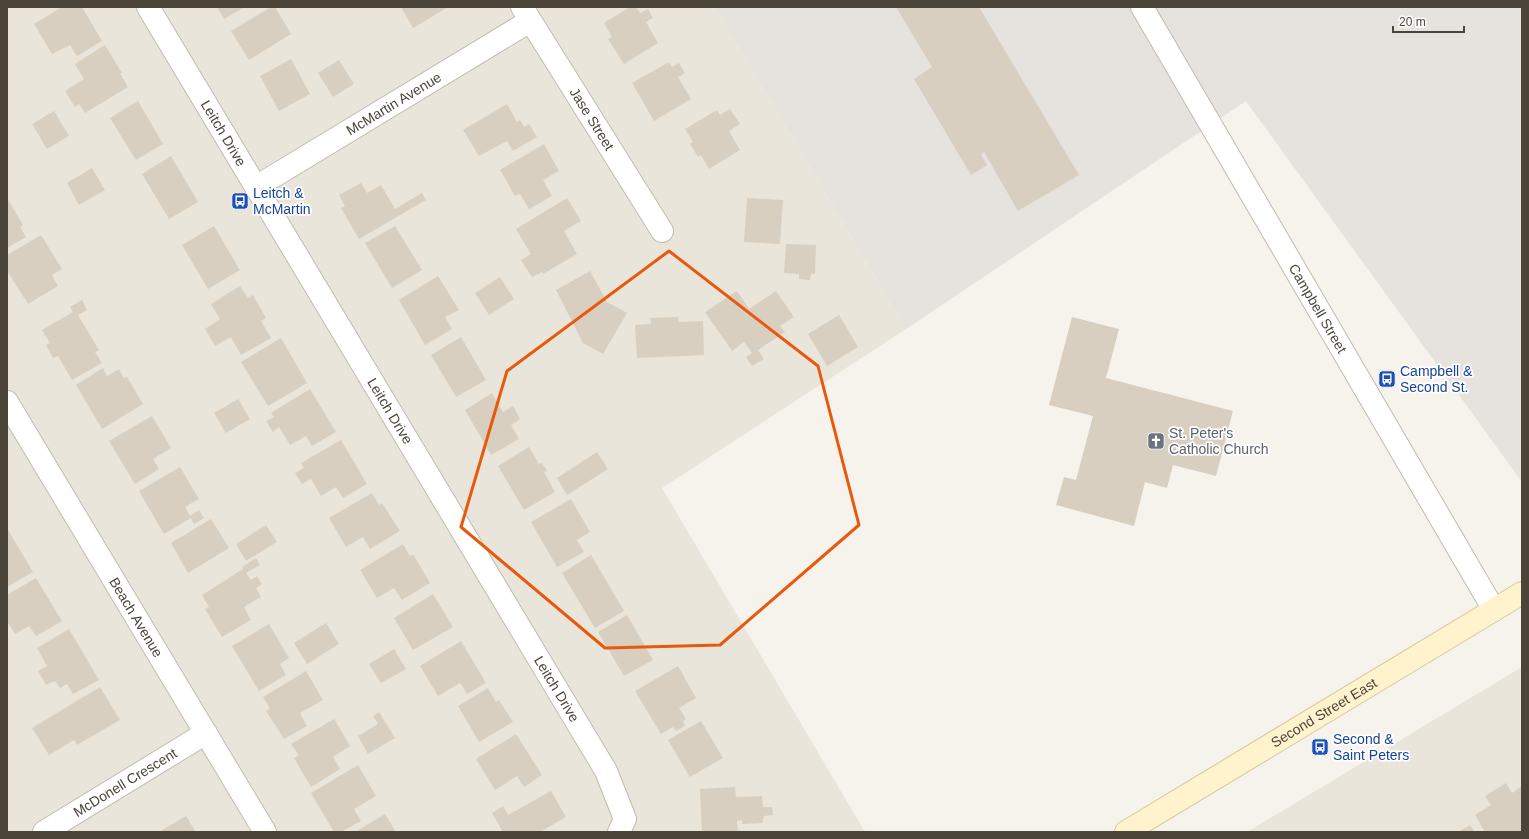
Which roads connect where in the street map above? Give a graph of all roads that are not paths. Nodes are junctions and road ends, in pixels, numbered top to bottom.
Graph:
1 (148, 7) edge
2 (1142, 7) edge
3 (526, 14) edge
4 (256, 186) junction
5 (662, 231) dead end
6 (7, 402) edge
7 (1522, 593) edge
8 (1494, 610) junction
9 (206, 733) junction
10 (622, 825) edge
11 (44, 832) edge
12 (265, 832) edge
13 (1126, 832) edge

1 - 4 street, Leitch Drive
2 - 8 street, Campbell Street
3 - 4 street, McMartin Avenue
3 - 5 street, Jase Street
4 - 10 street, Leitch Drive
6 - 9 street, Beach Avenue
7 - 8 main road, Second Street East
8 - 13 main road, Second Street East
9 - 11 street, McDonell Crescent
9 - 12 street, Beach Avenue

